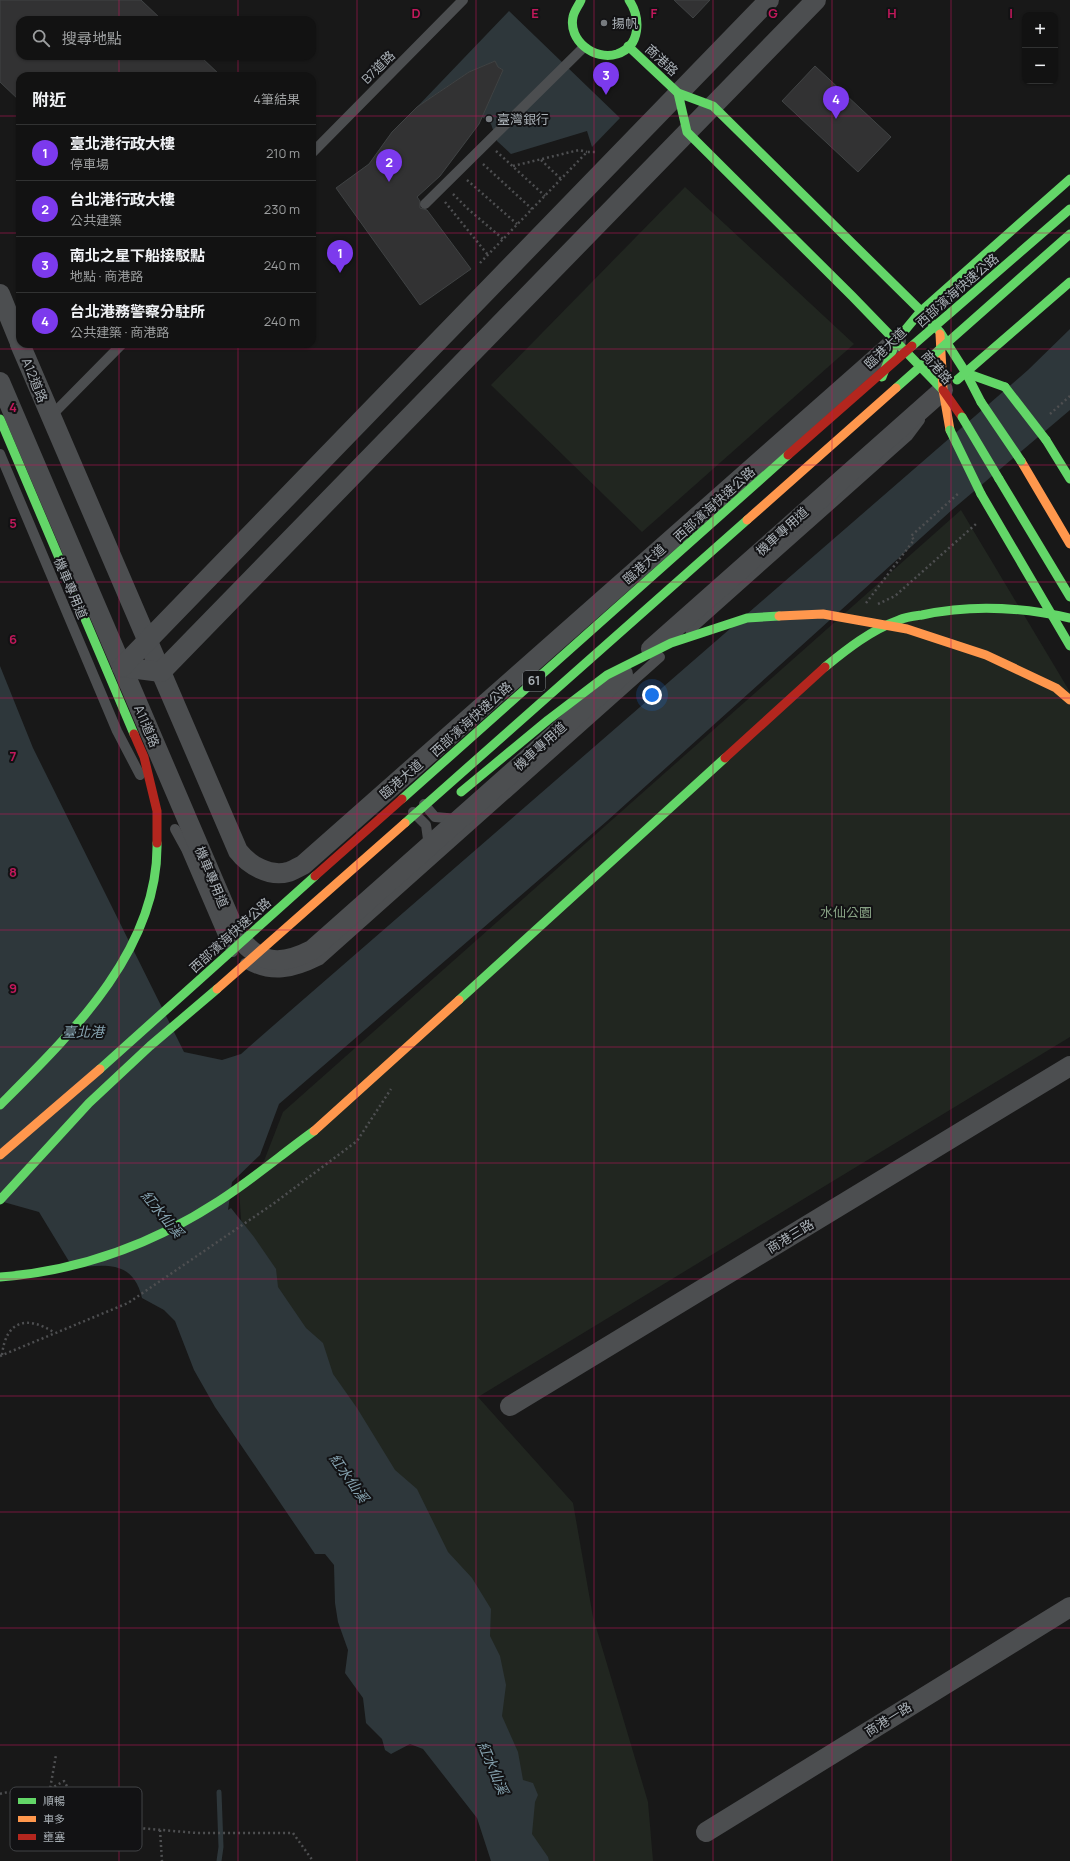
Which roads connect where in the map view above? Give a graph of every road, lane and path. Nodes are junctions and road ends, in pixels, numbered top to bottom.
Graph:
1 (463, 0) edge
2 (581, 0) edge
3 (629, 0) edge
4 (769, 0) edge
5 (816, 0) edge
6 (628, 46) junction
7 (583, 48) junction
8 (678, 93) junction
9 (713, 106) junction
10 (687, 132) junction
11 (487, 143) junction
12 (602, 147) dead end
13 (316, 148) edge
14 (587, 152) junction
15 (475, 155) junction
16 (540, 160) junction
17 (512, 166) junction
18 (458, 171) junction
19 (561, 179) junction
20 (1070, 179) edge
21 (445, 184) junction
22 (437, 192) junction
23 (545, 196) junction
24 (425, 204) dead end
25 (1070, 209) edge
26 (532, 210) junction
27 (1070, 219) edge
28 (518, 224) junction
29 (1070, 234) edge
30 (503, 240) junction
31 (1070, 246) edge
32 (488, 255) junction
33 (480, 263) dead end
34 (1070, 282) edge
35 (0, 294) edge
36 (921, 311) junction
37 (940, 332) junction
38 (16, 334) edge
39 (896, 341) junction
40 (22, 348) edge
41 (118, 348) edge
42 (966, 373) junction
43 (0, 382) edge
44 (943, 390) junction
45 (50, 417) junction
46 (0, 419) edge
47 (0, 454) edge
48 (1070, 479) edge
49 (986, 505) junction
50 (1070, 544) edge
51 (1070, 597) edge
52 (871, 607) dead end
53 (1070, 618) edge
54 (147, 641) junction
55 (1070, 646) edge
56 (122, 667) junction
57 (161, 672) junction
58 (1070, 700) edge
59 (412, 769) junction
60 (140, 774) dead end
61 (456, 796) dead end
62 (380, 797) junction
63 (444, 806) dead end
64 (459, 819) junction
65 (175, 829) dead end
66 (414, 830) dead end
67 (429, 846) junction
68 (384, 854) dead end
69 (335, 893) junction
70 (93, 1062) dead end
71 (1070, 1066) edge
72 (0, 1105) edge
73 (0, 1155) edge
74 (12, 1173) dead end
75 (0, 1200) edge
76 (273, 1204) dead end
77 (0, 1277) edge
78 (55, 1333) junction
79 (1, 1355) edge
80 (510, 1406) dead end
81 (1070, 1607) edge
82 (56, 1754) dead end
83 (50, 1787) edge
84 (54, 1787) edge
85 (67, 1787) edge
86 (10, 1793) edge
87 (0, 1794) edge
88 (142, 1828) edge
89 (160, 1830) junction
90 (706, 1832) dead end
91 (162, 1861) edge
92 (313, 1861) edge

1 - 13 lane, B7道路
2 - 7 main road
3 - 6 main road, 商港路
4 - 8 street
5 - 9 street
6 - 7 main road, 商港路
6 - 8 main road, 商港路
7 - 11 lane
8 - 9 main road, 商港路
8 - 10 main road, 商港路
8 - 54 street
9 - 10 street
9 - 36 main road, 商港路
10 - 39 main road, 商港路
10 - 57 street
11 - 15 lane
11 - 17 path
12 - 14 path
14 - 16 path
14 - 19 path
15 - 18 lane
15 - 26 path
16 - 17 path
16 - 19 path
17 - 23 path
18 - 21 lane
18 - 28 path
19 - 23 path
20 - 36 main road, 臨港大道
21 - 22 lane
21 - 30 path
22 - 24 lane
22 - 32 path
23 - 26 path
25 - 73 main road, 西部濱海快速公路 / 61, bridge
26 - 28 path
27 - 37 main road
28 - 30 path
29 - 75 main road, bridge
30 - 32 path
31 - 69 main road, 61
32 - 33 path
34 - 42 main road
35 - 38 street, A12道路
36 - 37 main road, 商港路
36 - 39 main road, 臨港大道
37 - 42 main road, 商港路
37 - 44 main road
39 - 44 main road, 商港路
39 - 59 street, 臨港大道
39 - 70 main road, bridge
40 - 45 street, A12道路
41 - 45 lane
42 - 44 main road
42 - 48 main road, 商港路, bridge
42 - 50 main road, bridge
43 - 56 street, A11道路
44 - 49 main road, 商港路, bridge
44 - 51 main road, bridge
44 - 64 street
44 - 65 lane, 機車專用道
45 - 54 street
46 - 72 main road
47 - 60 lane, 機車專用道
49 - 52 path
49 - 55 main road, 商港路
53 - 77 main road, bridge
54 - 56 street
54 - 57 street
56 - 57 street
56 - 67 street, A11道路
57 - 62 street, 臨港大道
58 - 61 main road, bridge
59 - 62 street, 臨港大道
59 - 64 lane
62 - 67 lane
63 - 66 main road
64 - 67 street
68 - 69 main road
69 - 74 main road, 61, bridge
71 - 80 street, 商港三路
76 - 78 path
78 - 79 path
78 - 79 path
81 - 90 street, 商港一路
82 - 83 path
84 - 85 path
86 - 87 path
88 - 89 path
89 - 91 path
89 - 92 path

